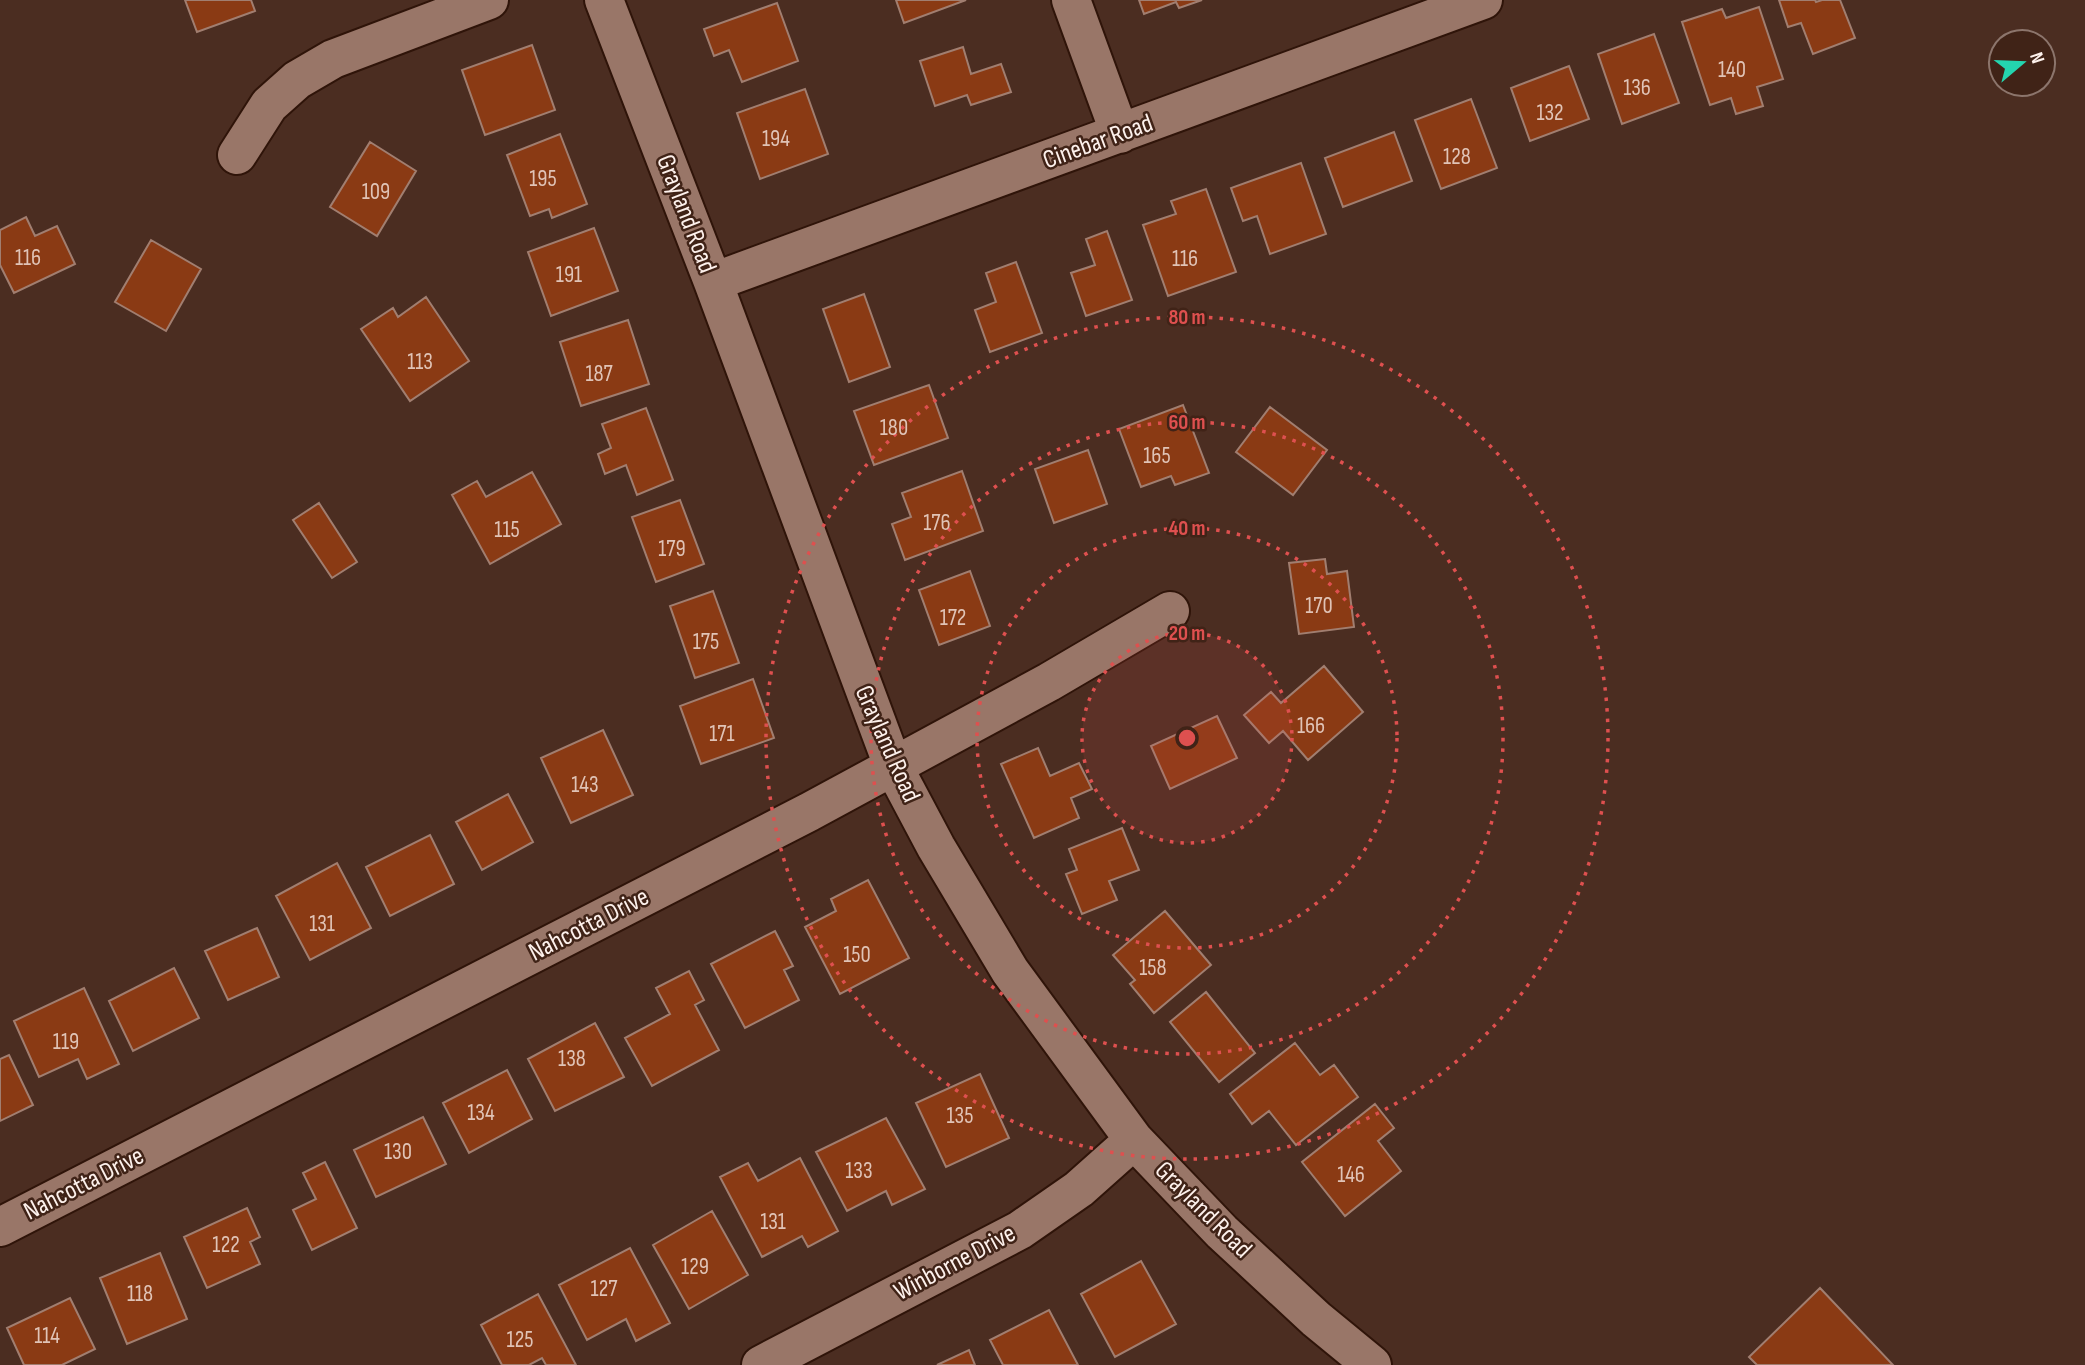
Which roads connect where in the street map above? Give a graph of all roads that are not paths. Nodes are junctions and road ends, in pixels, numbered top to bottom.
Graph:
1 (489, 0) edge
2 (604, 0) edge
3 (1071, 0) edge
4 (1483, 0) edge
5 (1120, 134) junction
6 (237, 155) dead end
7 (713, 282) junction
8 (1170, 611) dead end
9 (892, 765) junction
10 (1134, 1140) junction
11 (0, 1227) edge
12 (761, 1365) edge
13 (1372, 1365) edge

1 - 6 street
2 - 7 street, Grayland Road
3 - 5 street
4 - 5 street, Cinebar Road
5 - 7 street, Cinebar Road
7 - 9 street, Grayland Road
8 - 9 street, Nahcotta Drive
9 - 10 street, Grayland Road
9 - 11 street, Nahcotta Drive
10 - 12 street, Winborne Drive
10 - 13 street, Grayland Road

